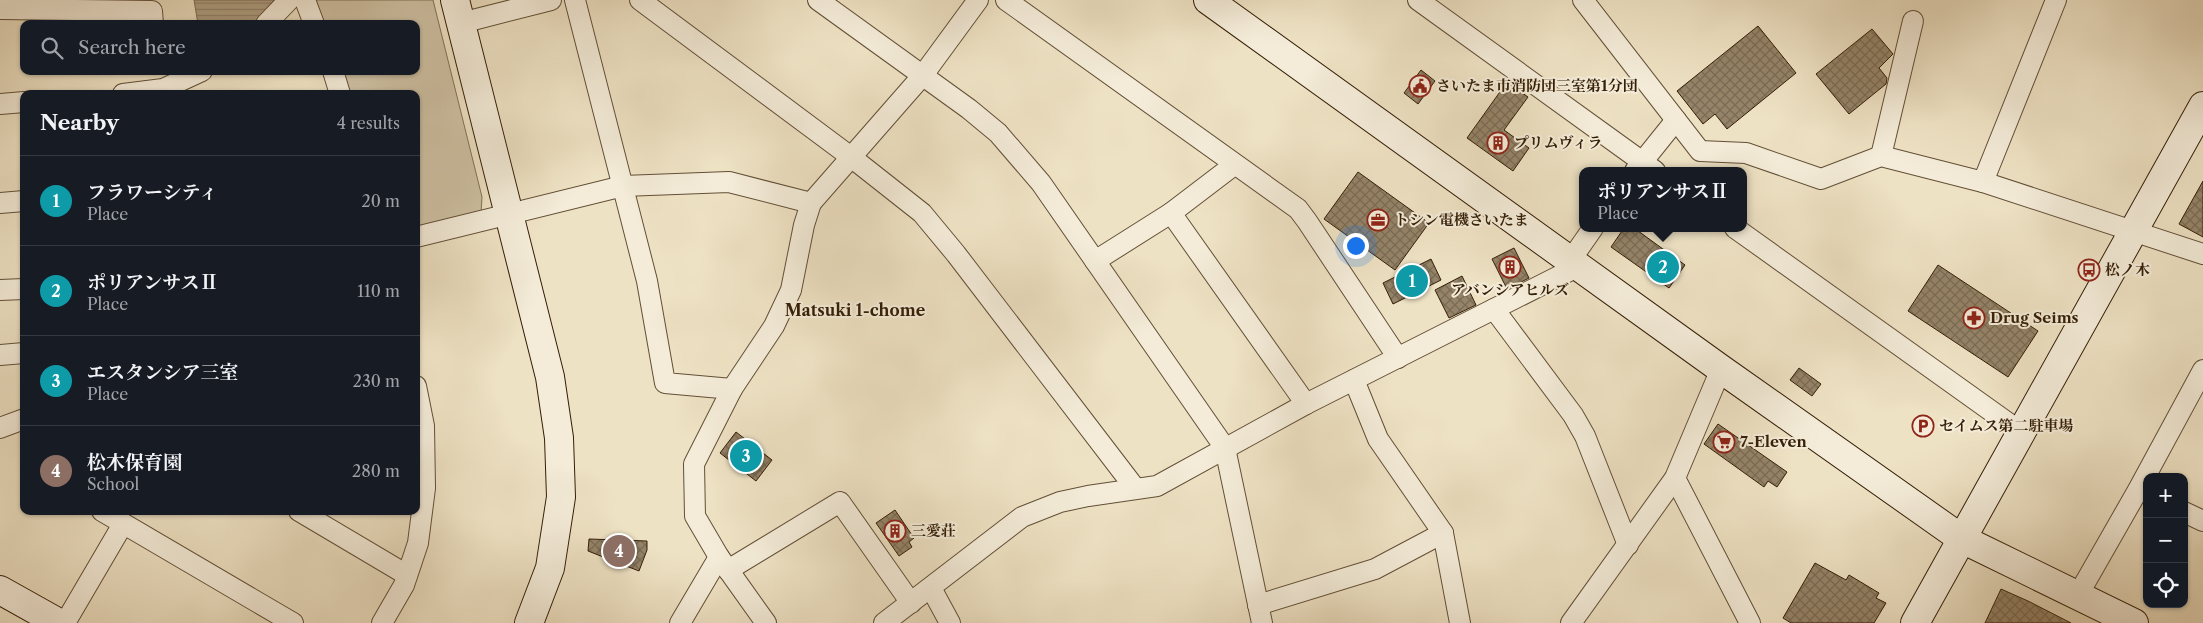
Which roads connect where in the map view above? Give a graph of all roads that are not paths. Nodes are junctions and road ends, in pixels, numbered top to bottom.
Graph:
1 (289, 0) edge
2 (305, 0) edge
3 (551, 0) edge
4 (575, 0) edge
5 (640, 0) edge
6 (818, 0) edge
7 (978, 0) edge
8 (1006, 0) edge
9 (1208, 0) edge
10 (1418, 0) edge
11 (1583, 0) edge
12 (2056, 0) edge
13 (0, 9) edge
14 (458, 11) edge
15 (153, 20) edge
16 (270, 20) edge
17 (312, 20) edge
18 (1913, 21) dead end
19 (191, 75) edge
20 (333, 75) edge
21 (923, 75) junction
22 (163, 85) edge
23 (141, 90) edge
24 (339, 90) edge
25 (20, 102) edge
26 (0, 104) edge
27 (2203, 106) edge
28 (1676, 120) junction
29 (1880, 156) junction
30 (852, 157) junction
31 (1234, 165) junction
32 (1643, 167) edge
33 (1645, 167) edge
34 (1983, 182) junction
35 (623, 186) junction
36 (20, 201) edge
37 (0, 203) edge
38 (811, 203) junction
39 (1171, 213) junction
40 (510, 214) junction
41 (2133, 231) junction
42 (1592, 232) edge
43 (1741, 232) edge
44 (420, 236) edge
45 (2203, 254) edge
46 (1095, 261) junction
47 (1574, 264) junction
48 (20, 289) edge
49 (0, 290) edge
50 (1494, 309) junction
51 (20, 353) edge
52 (0, 355) edge
53 (1398, 358) junction
54 (1721, 369) junction
55 (2203, 370) edge
56 (1354, 380) junction
57 (732, 389) junction
58 (1306, 404) junction
59 (420, 406) edge
60 (20, 420) edge
61 (0, 428) edge
62 (2022, 433) junction
63 (1225, 448) junction
64 (1675, 478) junction
65 (1135, 488) junction
66 (2142, 492) edge
67 (2188, 514) edge
68 (108, 515) edge
69 (306, 515) edge
70 (2203, 521) edge
71 (123, 524) junction
72 (1443, 533) junction
73 (1962, 539) junction
74 (1628, 545) junction
75 (723, 563) junction
76 (407, 576) junction
77 (931, 588) junction
78 (0, 590) edge
79 (2078, 595) junction
80 (911, 603) junction
81 (1260, 614) edge
82 (2118, 619) edge
83 (58, 623) edge
84 (65, 623) edge
85 (293, 623) edge
86 (382, 623) edge
87 (529, 623) edge
88 (680, 623) edge
89 (766, 623) edge
90 (884, 623) edge
91 (950, 623) edge
92 (1460, 623) edge
93 (1571, 623) edge
94 (1750, 623) edge
95 (1915, 623) edge

1 - 16 street
2 - 17 street
3 - 14 street
4 - 35 street
5 - 30 street
6 - 21 street
7 - 21 street
8 - 31 street
9 - 47 street
10 - 32 street
11 - 28 street
12 - 34 street
13 - 15 street
14 - 40 street
18 - 29 street
19 - 22 street
20 - 24 street
21 - 30 street
21 - 46 street
22 - 23 street
25 - 26 street
27 - 41 street
28 - 29 street
28 - 33 street
29 - 34 street
30 - 38 street
30 - 65 street
31 - 39 street
31 - 53 street
34 - 41 street
35 - 38 street
35 - 40 street
35 - 57 street
36 - 37 street
38 - 57 street
39 - 46 street
39 - 58 street
40 - 44 street
40 - 87 street
41 - 45 street
41 - 62 street
42 - 47 street
43 - 62 street
46 - 63 street
47 - 50 street
47 - 54 street
48 - 49 street
50 - 53 street
50 - 74 street
51 - 52 street
53 - 56 street
54 - 64 street
54 - 73 street
55 - 66 street
56 - 58 street
56 - 72 street
57 - 75 street
58 - 63 street
59 - 76 street
60 - 61 street
62 - 73 street
63 - 65 street
63 - 81 street
64 - 74 street
64 - 94 street
65 - 77 street
66 - 79 street
67 - 70 street
68 - 71 street
69 - 76 street
71 - 84 street
71 - 85 street
72 - 81 street
72 - 92 street
73 - 79 street
73 - 95 street
74 - 93 street
75 - 80 street
75 - 88 street
75 - 89 street
76 - 86 street
77 - 80 street
77 - 91 street
78 - 83 street
79 - 82 street
80 - 90 street

